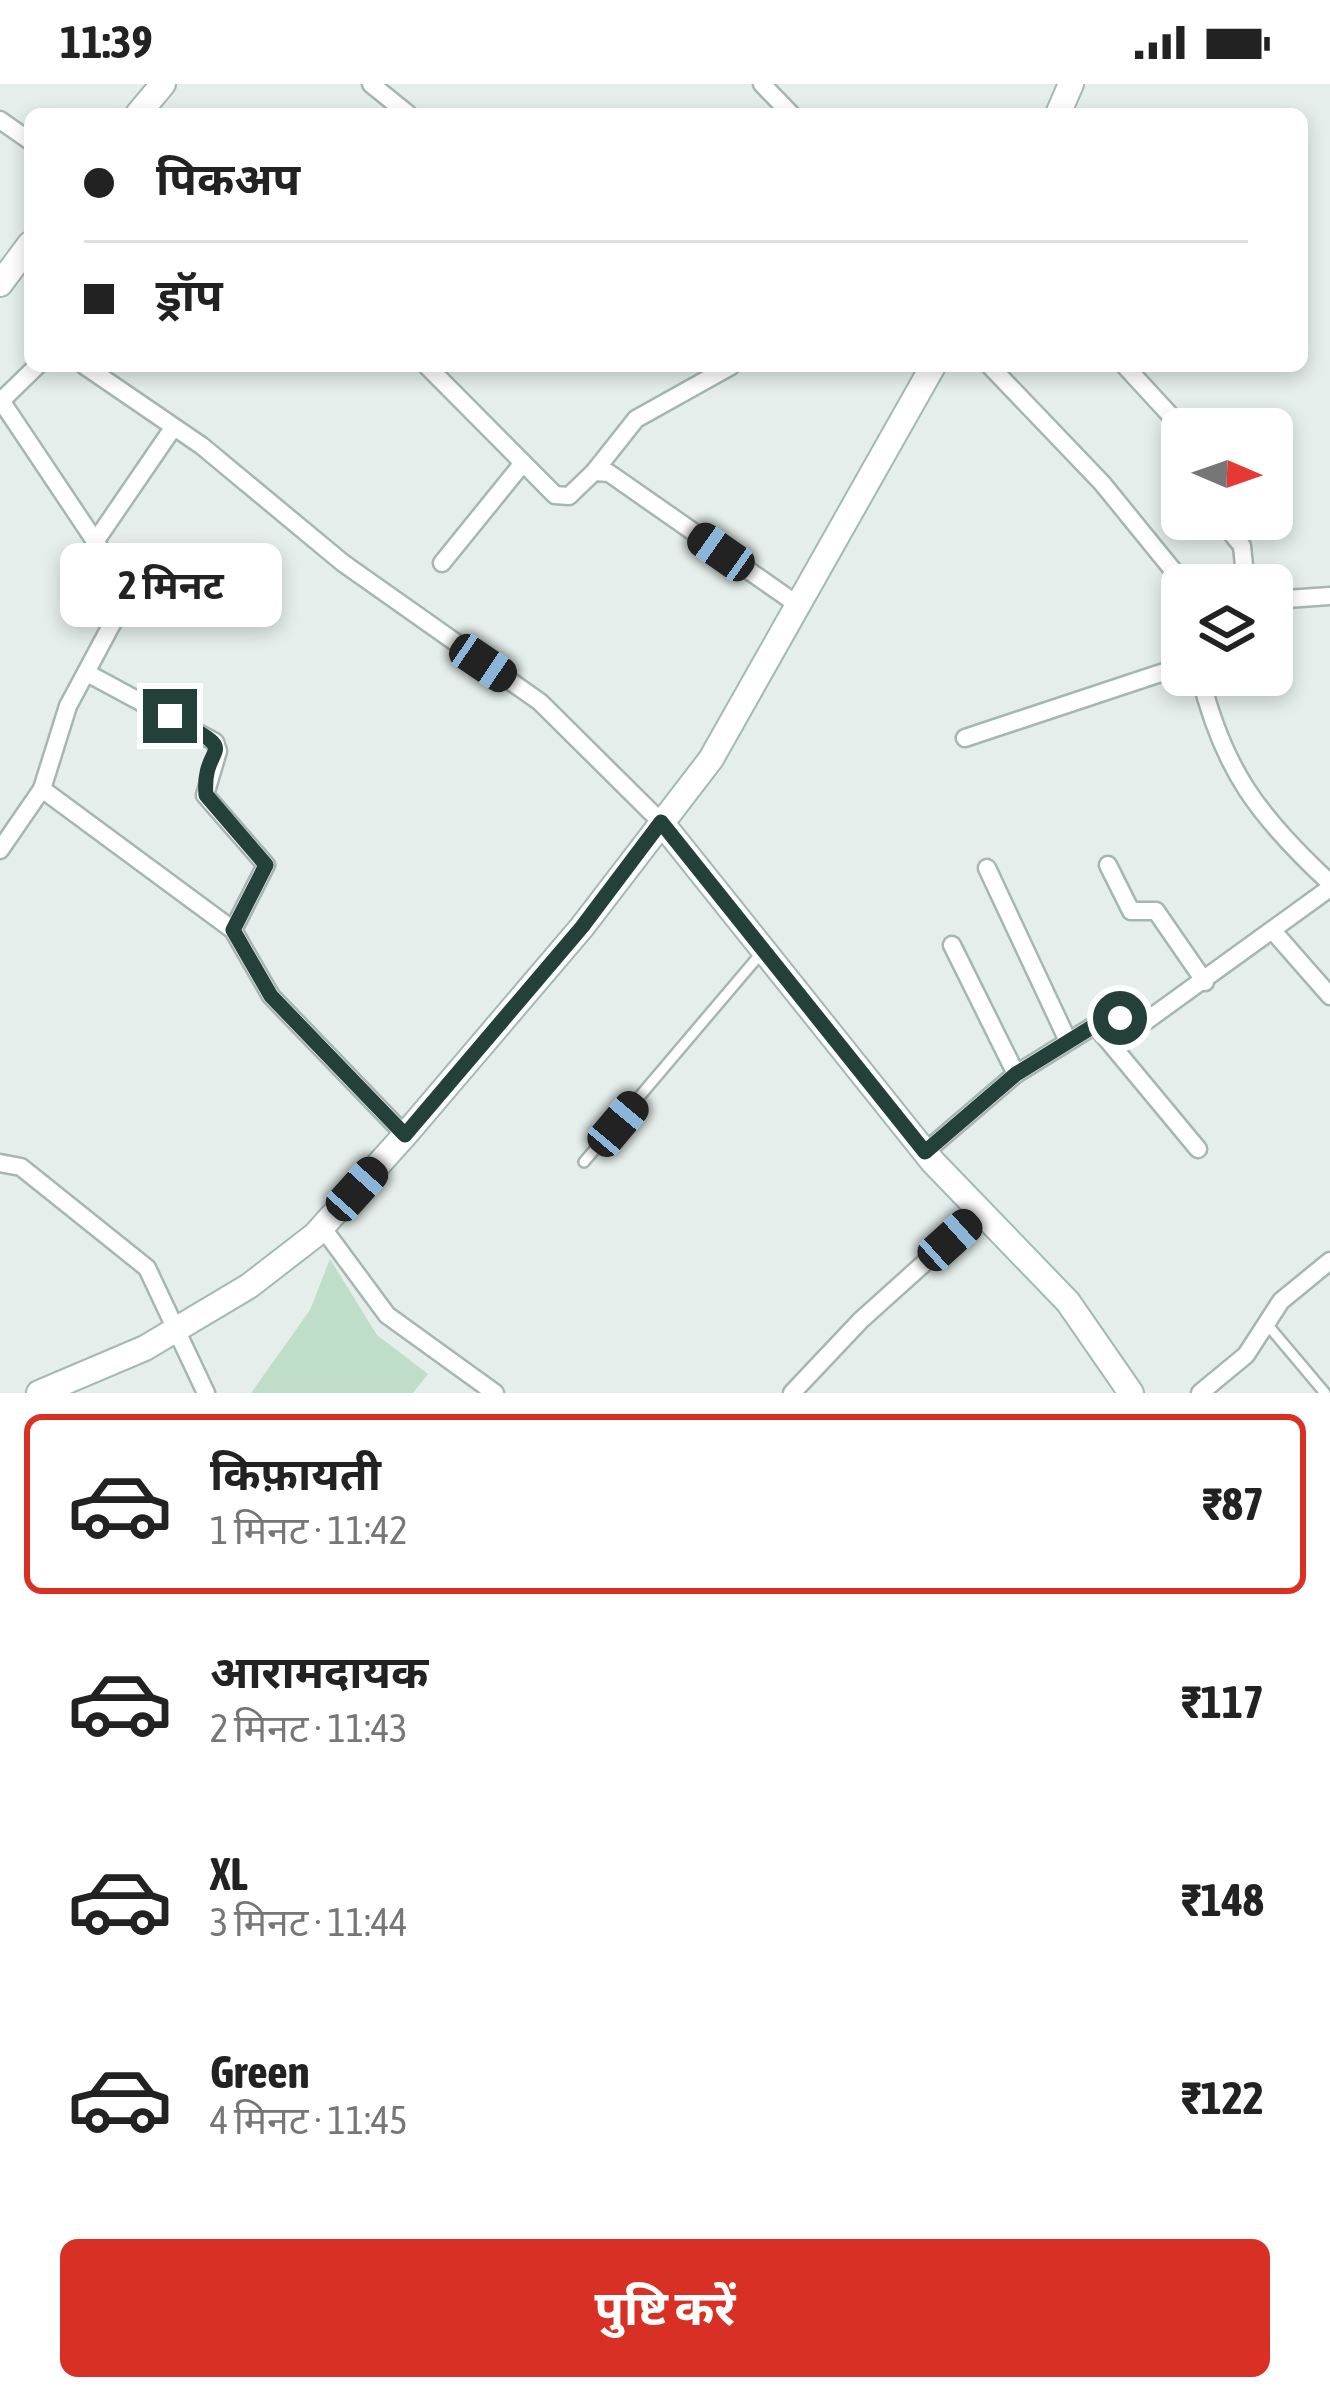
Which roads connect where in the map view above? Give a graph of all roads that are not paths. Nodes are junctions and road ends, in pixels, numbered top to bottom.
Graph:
1 (163, 84) edge
2 (370, 84) edge
3 (762, 84) edge
4 (143, 108) edge
5 (400, 108) edge
6 (784, 108) edge
7 (24, 252) edge
8 (0, 284) edge
9 (31, 372) edge
10 (94, 372) edge
11 (433, 372) edge
12 (720, 372) edge
13 (930, 372) edge
14 (996, 372) edge
15 (1131, 372) edge
16 (1, 400) edge
17 (1164, 408) edge
18 (173, 428) junction
19 (523, 463) junction
20 (594, 472) junction
21 (97, 539) junction
22 (442, 563) dead end
23 (1168, 564) edge
24 (1330, 596) edge
25 (1293, 599) edge
26 (798, 605) junction
27 (87, 673) junction
28 (1161, 673) edge
29 (1207, 696) edge
30 (965, 738) dead end
31 (42, 789) junction
32 (661, 822) junction
33 (0, 850) edge
34 (1108, 865) dead end
35 (987, 868) dead end
36 (1330, 885) edge
37 (233, 930) junction
38 (1273, 932) junction
39 (952, 945) dead end
40 (764, 951) junction
41 (1205, 982) junction
42 (1330, 996) edge
43 (1095, 1025) junction
44 (1068, 1041) junction
45 (1016, 1074) junction
46 (405, 1135) junction
47 (1198, 1149) dead end
48 (925, 1152) junction
49 (584, 1162) dead end
50 (0, 1163) edge
51 (980, 1213) junction
52 (322, 1227) junction
53 (1330, 1261) edge
54 (1266, 1323) junction
55 (180, 1329) junction
56 (39, 1393) edge
57 (206, 1393) edge
58 (495, 1393) edge
59 (792, 1393) edge
60 (1131, 1393) edge
61 (1200, 1393) edge
62 (1325, 1393) edge

1 - 4 street
2 - 5 street
3 - 6 street
7 - 8 street
9 - 16 street
10 - 18 street
11 - 19 street
12 - 20 street
13 - 26 street
14 - 23 street
15 - 17 street
16 - 21 street
18 - 21 street
18 - 32 street
19 - 20 street
19 - 22 street
20 - 26 street
21 - 27 street
24 - 25 street
26 - 32 street
27 - 31 street
27 - 37 street
28 - 30 street
29 - 36 street
31 - 33 street
31 - 37 street
32 - 40 street
32 - 46 street
34 - 41 street
35 - 44 street
36 - 38 street
37 - 46 street
38 - 41 street
38 - 42 street
39 - 45 street
40 - 48 street
40 - 49 lane
41 - 43 street
43 - 44 street
43 - 47 street
44 - 45 street
45 - 48 street
46 - 52 street
48 - 51 street
50 - 55 street
51 - 59 street
51 - 60 street
52 - 55 street
52 - 58 street
53 - 54 street
54 - 61 street
54 - 62 lane
55 - 56 street
55 - 57 street

